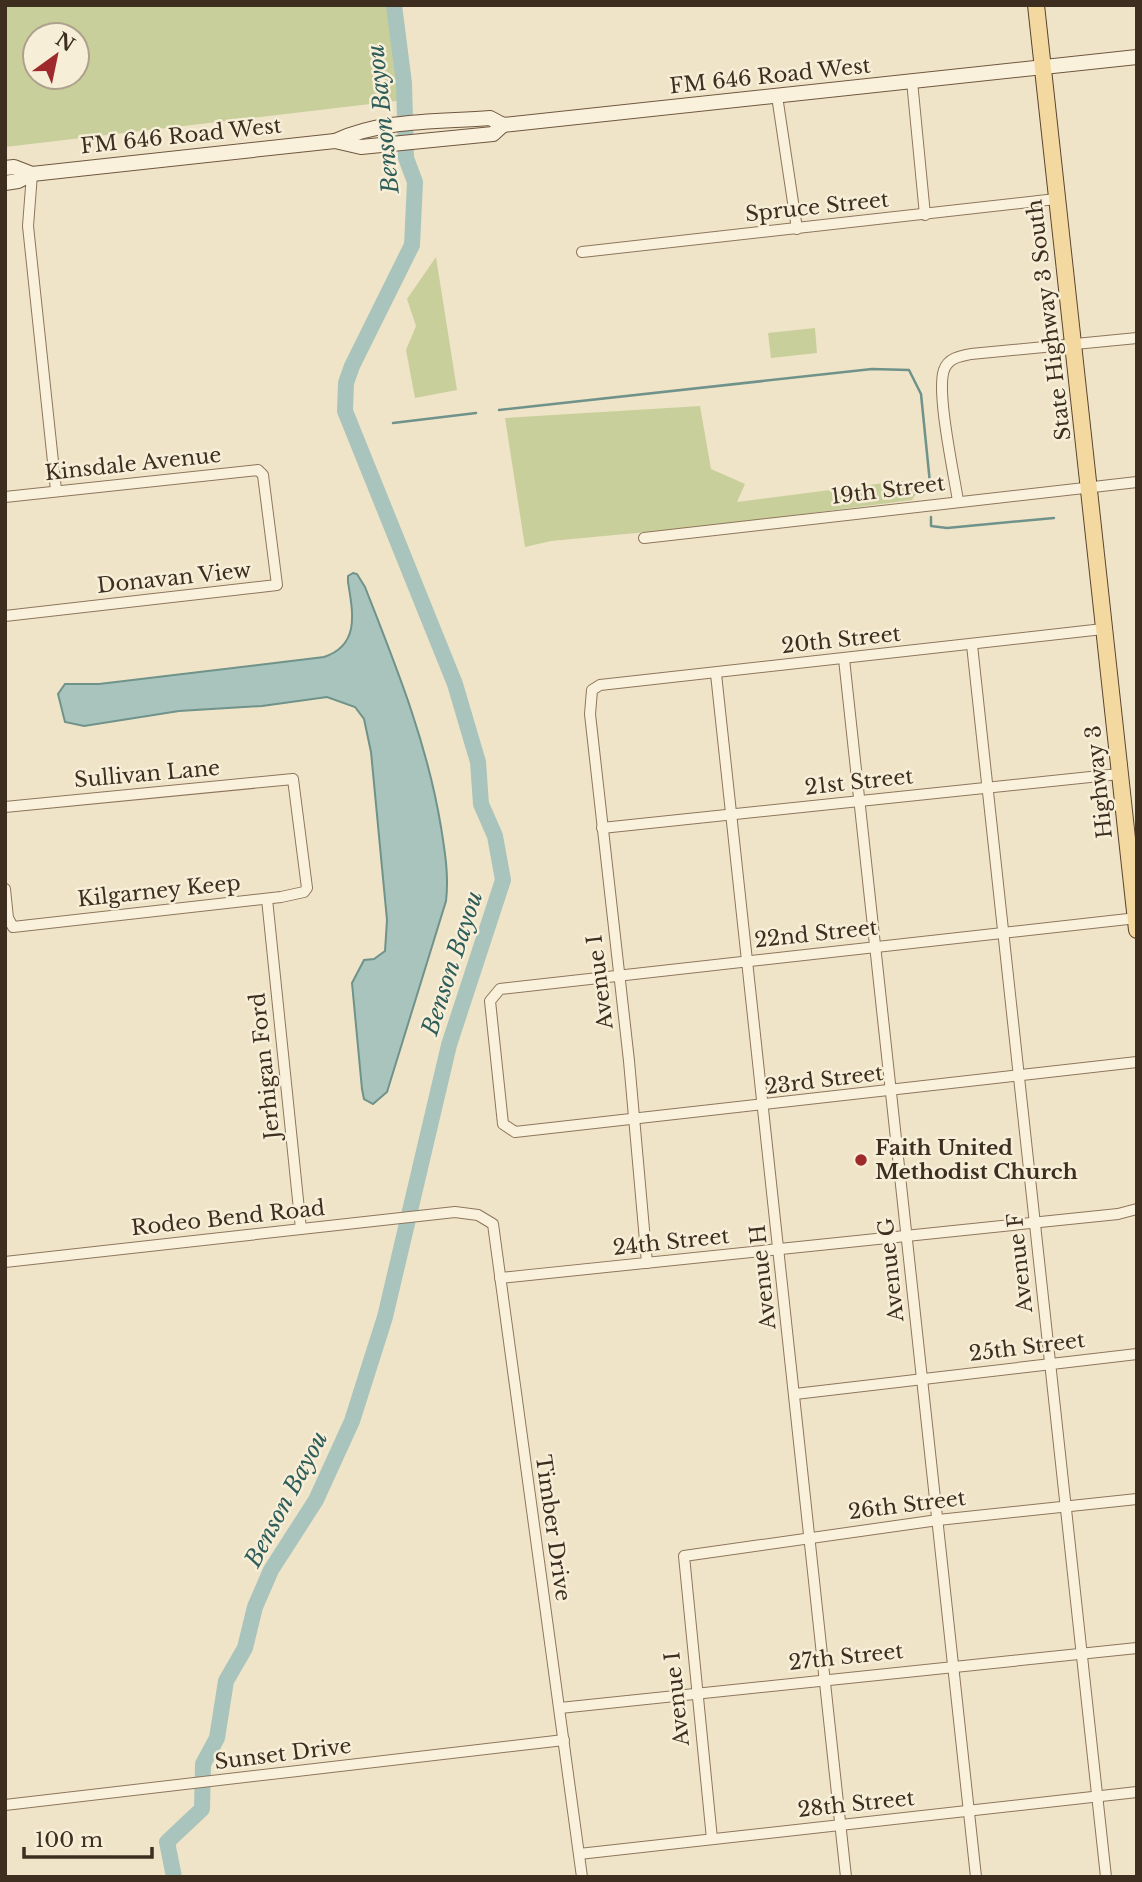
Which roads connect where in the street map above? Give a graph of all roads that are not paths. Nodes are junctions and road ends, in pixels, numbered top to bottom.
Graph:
1 (1036, 5) edge
2 (1137, 57) edge
3 (1042, 67) junction
4 (912, 82) junction
5 (777, 96) junction
6 (503, 125) junction
7 (335, 141) junction
8 (5, 168) edge
9 (32, 174) junction
10 (5, 183) edge
11 (1056, 199) junction
12 (925, 215) junction
13 (797, 229) junction
14 (582, 252) dead end
15 (1137, 338) edge
16 (1072, 343) junction
17 (263, 475) joint
18 (1137, 482) edge
19 (1090, 486) junction
20 (56, 490) junction
21 (5, 497) edge
22 (958, 501) junction
23 (644, 538) dead end
24 (5, 616) edge
25 (1102, 629) junction
26 (972, 645) junction
27 (844, 659) junction
28 (716, 674) junction
29 (591, 697) joint
30 (1119, 774) junction
31 (986, 788) junction
32 (860, 802) junction
33 (5, 807) edge
34 (731, 815) junction
35 (602, 828) junction
36 (307, 888) joint
37 (5, 889) edge
38 (267, 899) junction
39 (1136, 922) edge
40 (1003, 933) junction
41 (875, 947) junction
42 (748, 961) junction
43 (619, 976) junction
44 (1137, 1062) edge
45 (1018, 1076) junction
46 (891, 1091) junction
47 (764, 1106) junction
48 (634, 1121) junction
49 (515, 1132) joint
50 (1137, 1209) edge
51 (455, 1212) joint
52 (1035, 1223) junction
53 (301, 1229) junction
54 (907, 1236) junction
55 (779, 1250) junction
56 (5, 1262) edge
57 (647, 1264) junction
58 (500, 1278) junction
59 (1137, 1354) edge
60 (1050, 1363) junction
61 (922, 1378) junction
62 (795, 1394) junction
63 (1137, 1499) edge
64 (1066, 1507) junction
65 (938, 1520) junction
66 (810, 1537) junction
67 (684, 1556) joint
68 (1137, 1648) edge
69 (1082, 1653) junction
70 (954, 1666) junction
71 (824, 1678) junction
72 (696, 1693) junction
73 (560, 1708) junction
74 (564, 1740) junction
75 (1137, 1792) edge
76 (1097, 1797) junction
77 (5, 1805) edge
78 (969, 1811) junction
79 (841, 1825) junction
80 (712, 1839) junction
81 (579, 1854) junction
82 (582, 1877) edge
83 (846, 1877) edge
84 (976, 1877) edge
85 (1105, 1877) edge

1 - 3 main road, State Highway 3 South
2 - 3 main road, FM 646 Road West
3 - 4 main road, FM 646 Road West
3 - 11 main road, State Highway 3 South
4 - 5 main road, FM 646 Road West
4 - 12 street
5 - 6 main road, FM 646 Road West
5 - 13 street
6 - 7 main road, FM 646 Road West
6 - 7 main road, FM 646 Road West
7 - 9 main road, FM 646 Road West
8 - 9 main road, FM 646 Road West
9 - 10 main road, FM 646 Road West
9 - 20 street
11 - 12 street, Spruce Street
11 - 16 main road, State Highway 3 South
12 - 13 street, Spruce Street
13 - 14 street, Spruce Street
15 - 16 street
16 - 19 main road, State Highway 3 South
16 - 22 street
17 - 20 street, Kinsdale Avenue
17 - 24 street, Donavan View
18 - 19 street, 19th Street
19 - 22 street, 19th Street
19 - 25 main road, State Highway 3 South
20 - 21 street, Kinsdale Avenue
22 - 23 street, 19th Street
25 - 26 street, 20th Street
25 - 30 main road, Highway 3
26 - 27 street, 20th Street
26 - 31 street, Avenue F
27 - 28 street, 20th Street
27 - 32 street, Avenue G
28 - 29 street, 20th Street
28 - 34 street, Avenue H
29 - 35 street, Avenue I
30 - 31 street, 21st Street
30 - 39 main road, Highway 3
31 - 32 street, 21st Street
31 - 40 street, Avenue F
32 - 34 street, 21st Street
32 - 41 street, Avenue G
33 - 36 street, Sullivan Lane
34 - 35 street, 21st Street
34 - 42 street, Avenue H
35 - 43 street, Avenue I
36 - 38 street, Kilgarney Keep
37 - 38 street, Kilgarney Keep
38 - 53 street, Jerhigan Ford
39 - 40 street, 22nd Street
40 - 41 street, 22nd Street
40 - 45 street, Avenue F
41 - 42 street, 22nd Street
41 - 46 street, Avenue G
42 - 43 street, 22nd Street
42 - 47 street, Avenue H
43 - 48 street, Avenue I
43 - 49 street, 22nd Street
44 - 45 street, 23rd Street
45 - 46 street, 23rd Street
45 - 52 street, Avenue F
46 - 47 street, 23rd Street
46 - 54 street, Avenue G
47 - 48 street, 23rd Street
47 - 55 street, Avenue H
48 - 49 street, 23rd Street
48 - 57 street, Avenue I
50 - 52 street, 24th Street
51 - 53 street, Rodeo Bend Road
51 - 58 street, Timber Drive
52 - 54 street, 24th Street
52 - 60 street, Avenue F
53 - 56 street, Rodeo Bend Road
54 - 55 street, 24th Street
54 - 61 street, Avenue G
55 - 57 street, 24th Street
55 - 62 street, Avenue H
57 - 58 street, 24th Street
58 - 73 street, Timber Drive
59 - 60 street, 25th Street
60 - 61 street, 25th Street
60 - 64 street, Avenue F
61 - 62 street, 25th Street
61 - 65 street, Avenue G
62 - 66 street, Avenue H
63 - 64 street, 26th Street
64 - 65 street, 26th Street
64 - 69 street, Avenue F
65 - 66 street, 26th Street
65 - 70 street, Avenue G
66 - 67 street, 26th Street
66 - 71 street, Avenue H
67 - 72 street, Avenue I
68 - 69 street, 27th Street
69 - 70 street, 27th Street
69 - 76 street, Avenue F
70 - 71 street, 27th Street
70 - 78 street, Avenue G
71 - 72 street, 27th Street
71 - 79 street, Avenue H
72 - 73 street, 27th Street
72 - 80 street, Avenue I
73 - 74 street, Timber Drive
74 - 77 street, Sunset Drive
74 - 81 street, Timber Drive
75 - 76 street, 28th Street
76 - 78 street, 28th Street
76 - 85 street, Avenue F
78 - 79 street, 28th Street
78 - 84 street, Avenue G
79 - 80 street, 28th Street
79 - 83 street, Avenue H
80 - 81 street, 28th Street
81 - 82 street, Timber Drive

